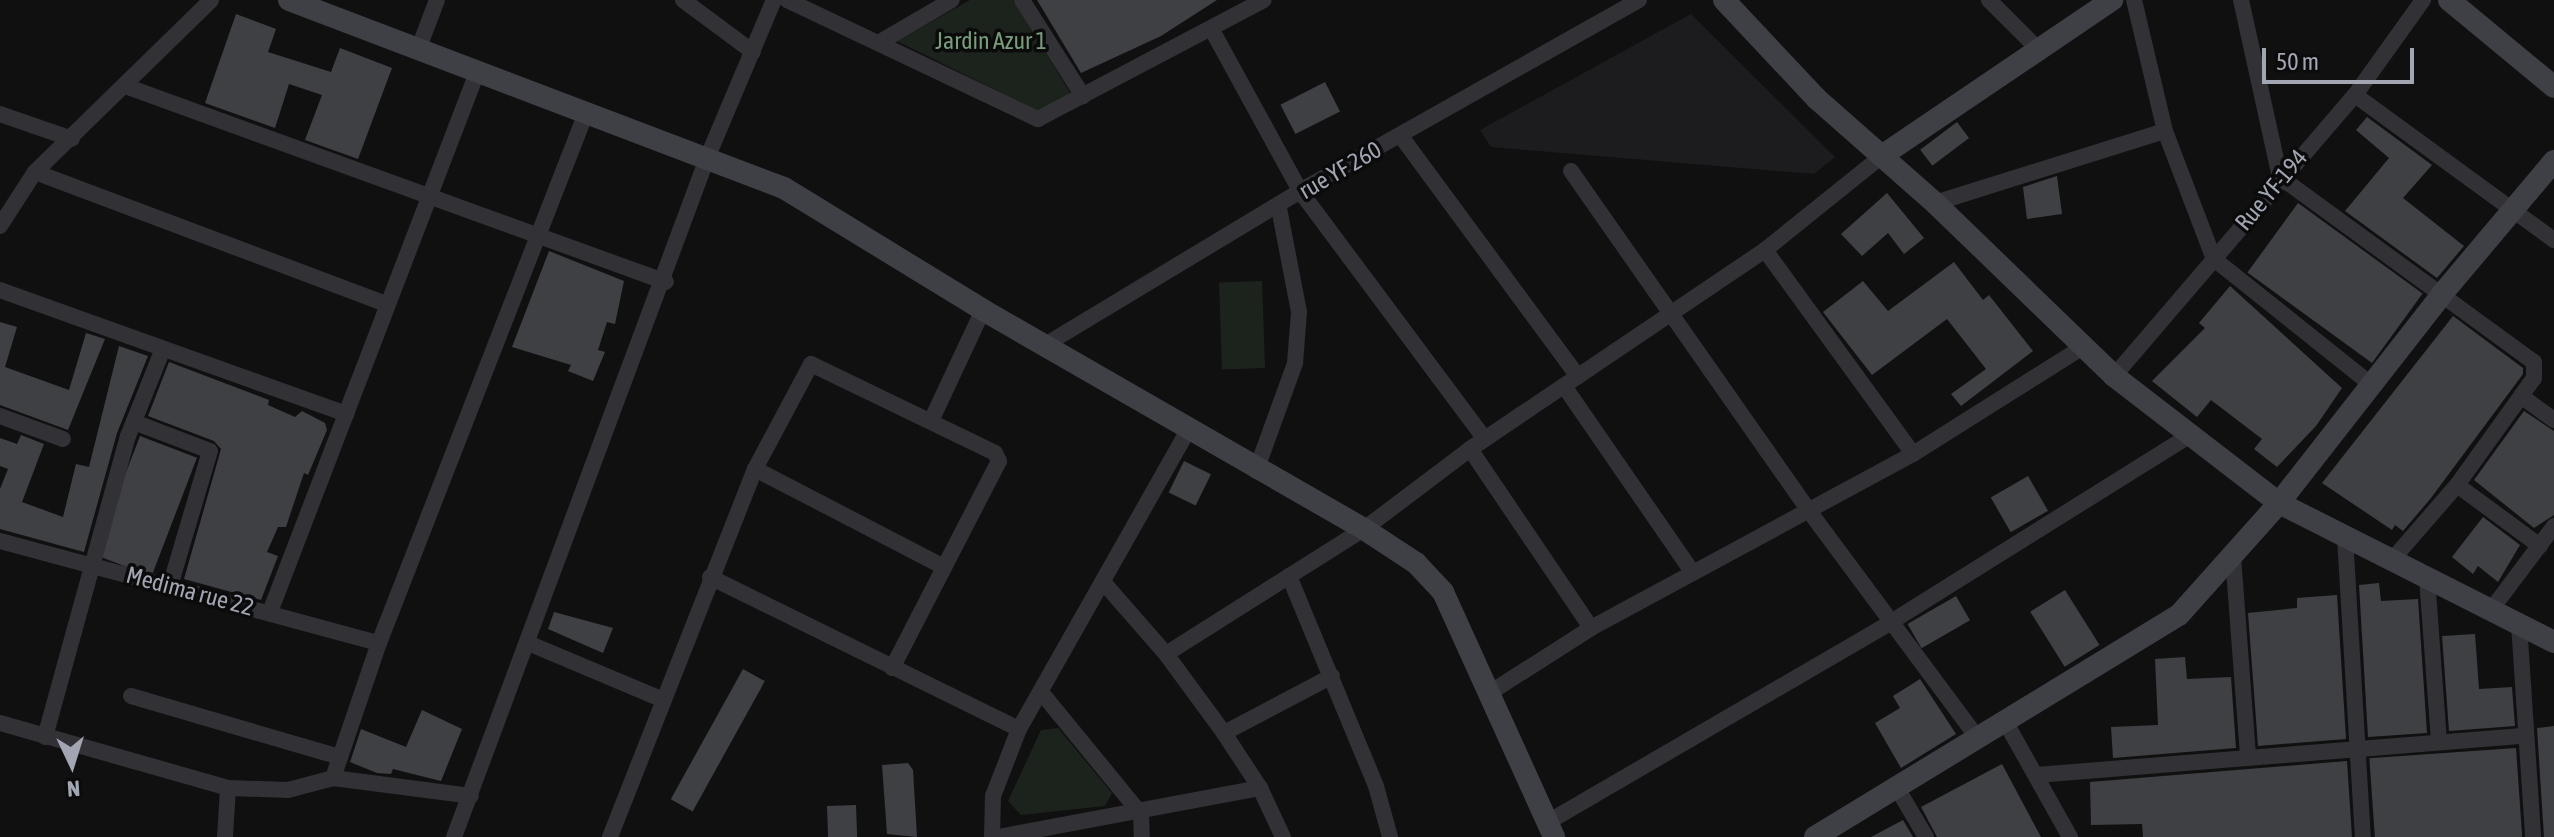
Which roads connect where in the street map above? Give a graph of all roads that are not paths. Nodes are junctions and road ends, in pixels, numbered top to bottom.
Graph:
1 (211, 0) edge
2 (289, 0) edge
3 (437, 0) edge
4 (683, 0) edge
5 (774, 0) edge
6 (787, 0) edge
7 (952, 0) edge
8 (1022, 0) edge
9 (1264, 0) edge
10 (1639, 0) edge
11 (1724, 0) edge
12 (1989, 0) edge
13 (2112, 0) edge
14 (2134, 0) edge
15 (2241, 0) edge
16 (2423, 0) edge
17 (2449, 0) edge
18 (1212, 30) junction
19 (880, 42) junction
20 (418, 50) junction
21 (2040, 51) junction
22 (753, 52) junction
23 (478, 70) junction
24 (128, 87) junction
25 (2554, 87) edge
26 (2355, 95) junction
27 (1083, 96) junction
28 (586, 113) junction
29 (0, 114) edge
30 (2165, 131) junction
31 (1400, 135) junction
32 (72, 139) junction
33 (1883, 155) junction
34 (708, 156) junction
35 (2554, 161) edge
36 (1571, 171) dead end
37 (35, 172) junction
38 (2280, 177) junction
39 (1300, 191) junction
40 (430, 199) junction
41 (1935, 203) junction
42 (1279, 208) junction
43 (2509, 210) junction
44 (0, 226) edge
45 (540, 238) junction
46 (2554, 240) edge
47 (1765, 250) junction
48 (2214, 259) junction
49 (666, 282) junction
50 (0, 290) edge
51 (2442, 294) junction
52 (386, 304) junction
53 (983, 310) junction
54 (1671, 314) junction
55 (1045, 345) junction
56 (2081, 348) junction
57 (163, 349) junction
58 (2114, 376) junction
59 (1571, 381) junction
60 (2372, 385) junction
61 (2521, 396) junction
62 (346, 414) junction
63 (0, 416) edge
64 (2554, 420) edge
65 (931, 421) junction
66 (134, 422) junction
67 (1189, 429) junction
68 (2192, 434) junction
69 (63, 439) dead end
70 (1485, 439) junction
71 (1470, 449) junction
72 (1913, 454) junction
73 (755, 469) junction
74 (1256, 471) junction
75 (2457, 485) junction
76 (2279, 503) junction
77 (1809, 511) junction
78 (2554, 526) edge
79 (1364, 529) junction
80 (2345, 537) junction
81 (0, 541) edge
82 (2540, 546) junction
83 (2233, 556) junction
84 (2392, 560) junction
85 (92, 566) junction
86 (944, 567) junction
87 (1693, 573) junction
88 (1289, 576) junction
89 (710, 577) junction
90 (2427, 578) junction
91 (1104, 583) junction
92 (170, 586) junction
93 (2491, 610) junction
94 (270, 612) junction
95 (1891, 622) junction
96 (2519, 624) junction
97 (1591, 628) junction
98 (2554, 642) edge
99 (379, 643) junction
100 (528, 643) junction
101 (1166, 654) junction
102 (892, 668) junction
103 (1332, 676) junction
104 (1041, 692) junction
105 (1491, 692) junction
106 (131, 696) dead end
107 (661, 699) junction
108 (0, 723) edge
109 (2006, 723) junction
110 (1019, 729) junction
111 (1224, 733) junction
112 (2525, 736) junction
113 (45, 737) junction
114 (1979, 740) junction
115 (2439, 742) junction
116 (2358, 748) junction
117 (340, 757) junction
118 (2248, 757) junction
119 (2036, 775) junction
120 (333, 778) junction
121 (228, 788) junction
122 (1260, 788) junction
123 (1897, 788) junction
124 (471, 796) junction
125 (1141, 814) junction
126 (1551, 833) edge
127 (225, 837) edge
128 (454, 837) edge
129 (610, 837) edge
130 (995, 837) edge
131 (1142, 837) edge
132 (1283, 837) edge
133 (1390, 837) edge
134 (1815, 837) edge
135 (1926, 837) edge
136 (2070, 837) edge
137 (2363, 837) edge
138 (2533, 837) edge

1 - 24 street
2 - 20 street
3 - 20 street
4 - 22 street
5 - 22 street
6 - 19 street
7 - 19 street
8 - 27 street
9 - 18 street
10 - 31 street, rue YF 260
11 - 33 street
12 - 21 street
13 - 21 street
14 - 30 street
15 - 38 street
16 - 26 street, Rue YF-194
17 - 25 street
18 - 27 street
18 - 39 street
19 - 27 street
20 - 23 street
21 - 33 street
22 - 34 street
23 - 28 street
23 - 40 street
24 - 32 street
24 - 40 street
26 - 38 street, Rue YF-194
26 - 43 street
28 - 34 street
28 - 45 street
29 - 32 street
30 - 41 street
30 - 48 street
31 - 39 street, rue YF 260
31 - 59 street
32 - 37 street
33 - 41 street
33 - 47 street
34 - 49 street
34 - 53 street
35 - 43 street
36 - 54 street
37 - 44 street
37 - 52 street
38 - 48 street, Rue YF-194
38 - 51 street
39 - 42 street, rue YF 260
39 - 70 street
40 - 45 street
40 - 52 street
41 - 56 street
42 - 55 street, rue YF 260
42 - 74 street
43 - 46 street
43 - 51 street
45 - 49 street
45 - 99 street
47 - 54 street
47 - 72 street
48 - 58 street, Rue YF-194
48 - 60 street
49 - 100 street
50 - 57 street
51 - 60 street
51 - 61 street
52 - 62 street
53 - 55 street
53 - 65 street
54 - 59 street
54 - 77 street
55 - 67 street
56 - 58 street
56 - 72 street
57 - 62 street
57 - 66 street
58 - 68 street
59 - 70 street
59 - 87 street
60 - 76 street
61 - 64 street
61 - 75 street
62 - 94 street
63 - 69 street
65 - 73 street
65 - 86 street
66 - 85 street
66 - 92 street
67 - 74 street
67 - 91 street
68 - 76 street
68 - 95 street
70 - 71 street
71 - 79 street
71 - 97 street
72 - 77 street
73 - 86 street
73 - 89 street
74 - 79 street
75 - 82 street
75 - 84 street
76 - 80 street
76 - 83 street
77 - 87 street
77 - 95 street
78 - 82 street
79 - 88 street
79 - 105 street
80 - 84 street
80 - 116 street
81 - 85 street, Medima rue 22
82 - 93 street
83 - 109 street
83 - 118 street
84 - 90 street
85 - 92 street, Medima rue 22
85 - 113 street
86 - 102 street
87 - 97 street
88 - 101 street
88 - 103 street
89 - 102 street
89 - 107 street
90 - 93 street
90 - 115 street
91 - 101 street
91 - 104 street
92 - 94 street, Medima rue 22
93 - 96 street
94 - 99 street, Medima rue 22
95 - 114 street
95 - 126 street
96 - 98 street
96 - 112 street
97 - 105 street
99 - 117 street
100 - 107 street
100 - 124 street
101 - 111 street
102 - 110 street
103 - 111 street
103 - 133 street
104 - 110 street
104 - 125 street
105 - 126 street
106 - 117 street
107 - 129 street
108 - 113 street
109 - 114 street
109 - 119 street
110 - 130 street
111 - 122 street
112 - 115 street
112 - 138 street
113 - 121 street
114 - 123 street
115 - 116 street
116 - 118 street
116 - 137 street
117 - 120 street
118 - 119 street
119 - 136 street
120 - 121 street
120 - 124 street
121 - 127 street
122 - 125 street
122 - 132 street
123 - 134 street
123 - 135 street
124 - 128 street
125 - 130 street
125 - 131 street

